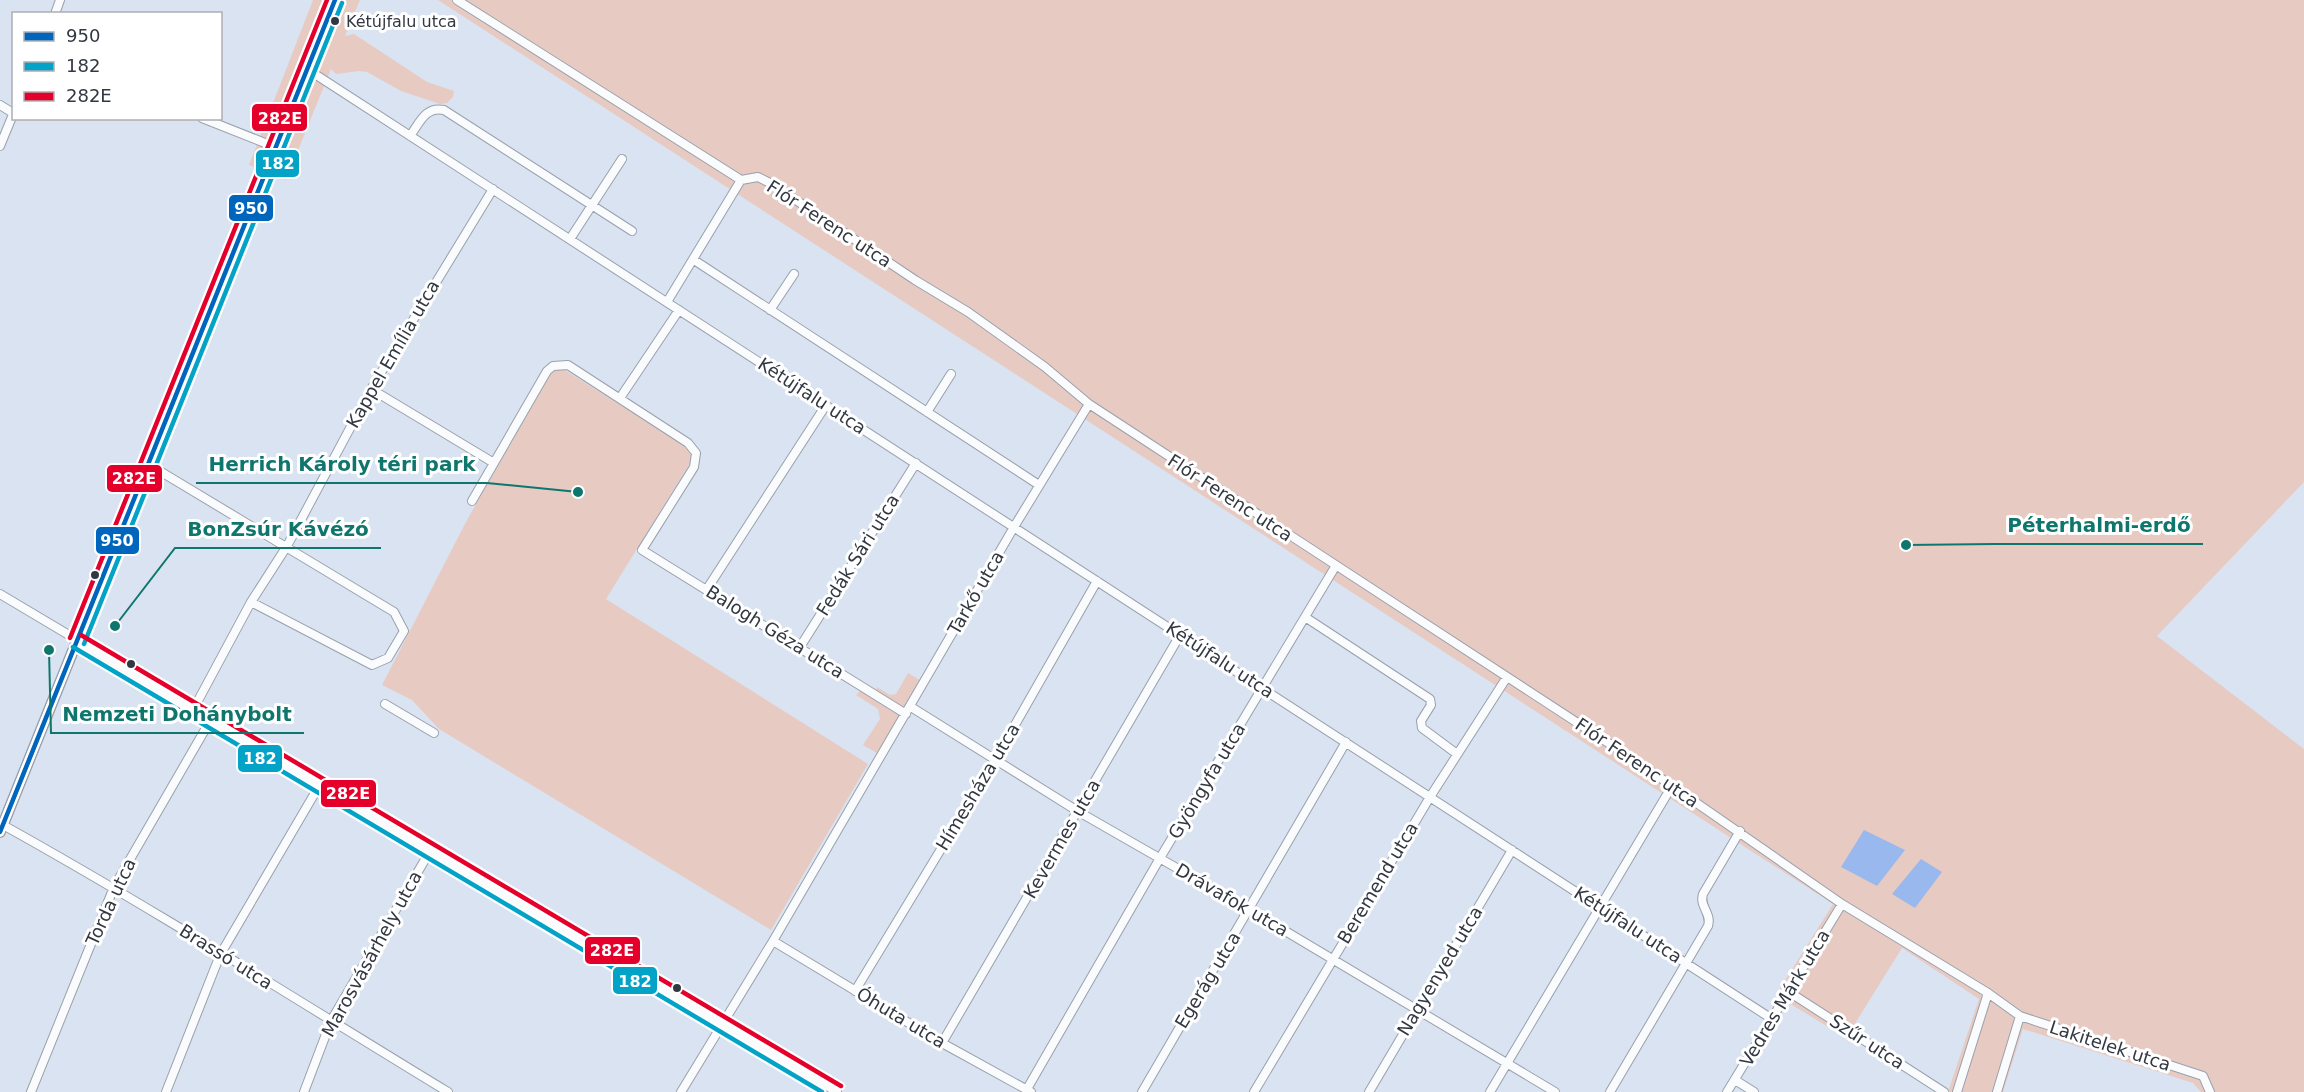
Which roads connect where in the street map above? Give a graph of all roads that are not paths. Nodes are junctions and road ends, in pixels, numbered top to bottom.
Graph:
1 (334, 0) edge
2 (457, 0) edge
3 (307, 69) junction
4 (12, 115) edge
5 (207, 120) edge
6 (410, 136) junction
7 (0, 146) edge
8 (275, 147) junction
9 (622, 159) dead end
10 (741, 180) junction
11 (493, 189) junction
12 (592, 205) junction
13 (632, 231) dead end
14 (570, 239) junction
15 (694, 260) junction
16 (794, 274) dead end
17 (667, 302) junction
18 (679, 309) junction
19 (770, 310) junction
20 (951, 374) dead end
21 (371, 389) junction
22 (620, 398) junction
23 (1089, 404) junction
24 (826, 405) junction
25 (927, 412) junction
26 (148, 464) junction
27 (494, 464) junction
28 (916, 464) junction
29 (1039, 485) junction
30 (472, 501) dead end
31 (1014, 527) junction
32 (287, 546) junction
33 (1335, 567) junction
34 (1097, 581) junction
35 (707, 589) junction
36 (0, 594) edge
37 (251, 602) junction
38 (1305, 616) junction
39 (1180, 635) junction
40 (77, 641) junction
41 (800, 647) junction
42 (1507, 677) junction
43 (1263, 688) junction
44 (386, 704) dead end
45 (193, 710) junction
46 (908, 711) junction
47 (210, 721) junction
48 (434, 733) dead end
49 (1346, 742) junction
50 (1457, 754) junction
51 (995, 760) junction
52 (319, 786) junction
53 (1672, 786) junction
54 (1430, 797) junction
55 (1079, 812) junction
56 (2, 828) edge
57 (1740, 831) junction
58 (1512, 850) junction
59 (429, 851) junction
60 (1160, 858) junction
61 (114, 887) junction
62 (1842, 904) junction
63 (1599, 906) junction
64 (1250, 910) junction
65 (774, 941) junction
66 (220, 955) junction
67 (1333, 960) junction
68 (1686, 963) junction
69 (855, 991) junction
70 (1789, 992) junction
71 (1988, 993) junction
72 (2004, 1003) joint
73 (1417, 1009) junction
74 (2020, 1016) junction
75 (1772, 1019) junction
76 (331, 1021) junction
77 (721, 1024) junction
78 (942, 1043) junction
79 (1506, 1062) junction
80 (1734, 1080) junction
81 (1029, 1091) edge
82 (32, 1092) edge
83 (166, 1092) edge
84 (304, 1092) edge
85 (448, 1092) edge
86 (681, 1092) edge
87 (837, 1092) edge
88 (1142, 1092) edge
89 (1254, 1092) edge
90 (1369, 1092) edge
91 (1490, 1092) edge
92 (1555, 1092) edge
93 (1610, 1092) edge
94 (1727, 1092) edge
95 (1754, 1092) edge
96 (1944, 1092) edge
97 (1957, 1092) edge
98 (1996, 1092) edge
99 (2210, 1092) edge

1 - 3 street
2 - 10 street, Flór Ferenc utca
3 - 6 street, Kétújfalu utca
3 - 8 street
4 - 7 street
5 - 8 street
6 - 11 street, Kétújfalu utca
6 - 12 street
8 - 26 street
9 - 12 street
10 - 15 street
10 - 23 street, Flór Ferenc utca
11 - 14 street, Kétújfalu utca
11 - 21 street, Kappel Emília utca
12 - 13 street
12 - 14 street
14 - 17 street, Kétújfalu utca
15 - 17 street
15 - 19 street
16 - 19 street
17 - 18 street, Kétújfalu utca
18 - 22 street
18 - 24 street, Kétújfalu utca
19 - 25 street
20 - 25 street
21 - 27 street
21 - 32 street, Kappel Emília utca
22 - 27 street
22 - 35 street, Balogh Géza utca
23 - 29 street, Tarkő utca
23 - 33 street, Flór Ferenc utca
24 - 28 street, Kétújfalu utca
24 - 35 street
25 - 29 street
26 - 32 street
26 - 40 street
27 - 30 street
28 - 31 street, Kétújfalu utca
28 - 41 street, Fedák Sári utca
29 - 31 street, Tarkő utca
31 - 34 street, Kétújfalu utca
31 - 46 street, Tarkő utca
32 - 37 street, Kappel Emília utca
32 - 37 street
33 - 38 street, Gyöngyfa utca
33 - 42 street, Flór Ferenc utca
34 - 39 street, Kétújfalu utca
34 - 51 street, Hímesháza utca
35 - 41 street, Balogh Géza utca
36 - 40 street
37 - 45 street, Kappel Emília utca
38 - 43 street, Gyöngyfa utca
38 - 50 street
39 - 43 street, Kétújfalu utca
39 - 55 street, Kevermes utca
40 - 45 street
40 - 56 street
41 - 46 street, Balogh Géza utca
42 - 50 street, Beremend utca
42 - 53 street, Flór Ferenc utca
43 - 49 street, Kétújfalu utca
43 - 60 street, Gyöngyfa utca
44 - 48 street
45 - 47 street
46 - 51 street, Drávafok utca
46 - 65 street, Tarkő utca
47 - 52 street
47 - 61 street, Torda utca
49 - 54 street, Kétújfalu utca
49 - 64 street, Egerág utca
50 - 54 street, Beremend utca
51 - 55 street, Drávafok utca
51 - 69 street, Hímesháza utca
52 - 59 street
52 - 66 street
53 - 57 street, Flór Ferenc utca
53 - 63 street
54 - 58 street, Kétújfalu utca
54 - 67 street, Beremend utca
55 - 60 street, Drávafok utca
55 - 78 street, Kevermes utca
56 - 61 street, Brassó utca
57 - 62 street, Flór Ferenc utca
57 - 68 street
58 - 63 street, Kétújfalu utca
58 - 73 street, Nagyenyed utca
59 - 76 street, Marosvásárhely utca
59 - 77 street
60 - 64 street, Drávafok utca
60 - 81 street, Gyöngyfa utca
61 - 66 street, Brassó utca
61 - 82 street, Torda utca
62 - 70 street, Vedres Márk utca
62 - 71 street, Flór Ferenc utca
63 - 68 street, Kétújfalu utca
63 - 79 street
64 - 67 street, Drávafok utca
64 - 88 street, Egerág utca
65 - 69 street, Óhuta utca
65 - 77 street, Tarkő utca
66 - 76 street, Brassó utca
66 - 83 street
67 - 73 street, Drávafok utca
67 - 89 street, Beremend utca
68 - 75 street, Kétújfalu utca
68 - 93 street
69 - 78 street, Óhuta utca
70 - 75 street, Vedres Márk utca
70 - 96 street, Szűr utca
71 - 72 street, Flór Ferenc utca
71 - 97 street
72 - 74 street, Lakitelek utca
73 - 79 street, Drávafok utca
73 - 90 street, Nagyenyed utca
74 - 98 street
74 - 99 street, Lakitelek utca
75 - 80 street, Vedres Márk utca
76 - 84 street, Marosvásárhely utca
76 - 85 street, Brassó utca
77 - 86 street, Tarkő utca
77 - 87 street
78 - 81 street, Óhuta utca
79 - 91 street
79 - 92 street, Drávafok utca
80 - 94 street, Vedres Márk utca
80 - 95 street

